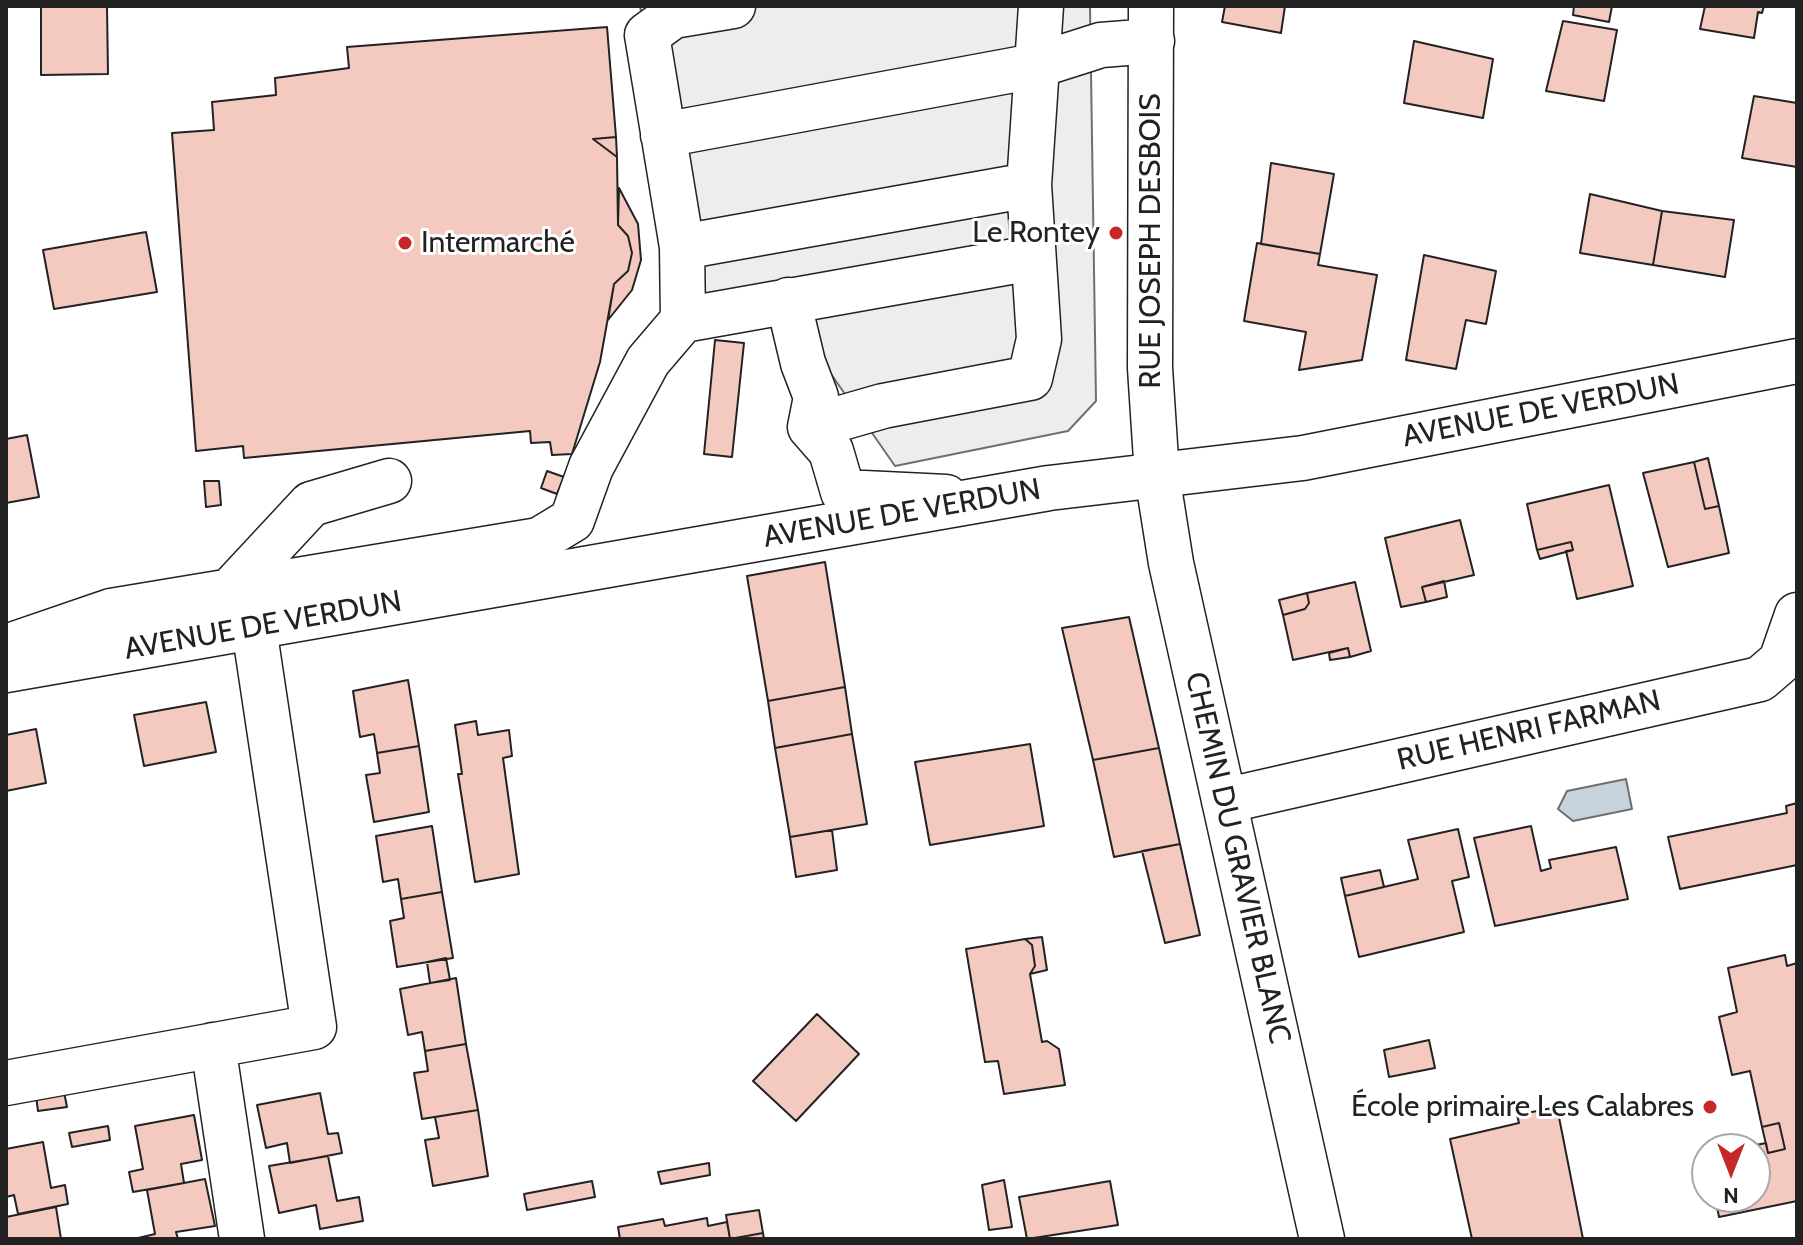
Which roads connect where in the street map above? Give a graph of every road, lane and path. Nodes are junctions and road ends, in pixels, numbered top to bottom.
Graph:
1 (733, 6) edge
2 (1041, 6) edge
3 (1152, 24) edge
4 (1035, 66) junction
5 (663, 135) junction
6 (1029, 185) junction
7 (682, 247) junction
8 (1032, 258) junction
9 (788, 300) junction
10 (683, 320) junction
11 (1797, 361) edge
12 (810, 427) junction
13 (1157, 475) junction
14 (389, 481) dead end
15 (988, 500) junction
16 (231, 590) junction
17 (1797, 615) edge
18 (254, 628) junction
19 (6, 647) edge
20 (6, 670) edge
21 (1224, 801) junction
22 (213, 1045) junction
23 (6, 1083) edge
24 (242, 1239) edge
25 (1322, 1239) edge

1 - 5 street
2 - 4 street
3 - 4 street
3 - 13 street, RUE JOSEPH DESBOIS
4 - 5 street
4 - 6 street
5 - 7 street
6 - 7 street
6 - 8 street
7 - 10 street
8 - 9 street
8 - 12 street
9 - 10 street
9 - 12 street
10 - 16 street
11 - 13 street, AVENUE DE VERDUN
12 - 15 street
13 - 15 street, AVENUE DE VERDUN
13 - 21 street, CHEMIN DU GRAVIER BLANC
14 - 16 street
15 - 18 street, AVENUE DE VERDUN
16 - 19 street
17 - 21 street, RUE HENRI FARMAN
18 - 20 street, AVENUE DE VERDUN
18 - 22 street
21 - 25 street, CHEMIN DU GRAVIER BLANC
22 - 23 street
22 - 24 street

